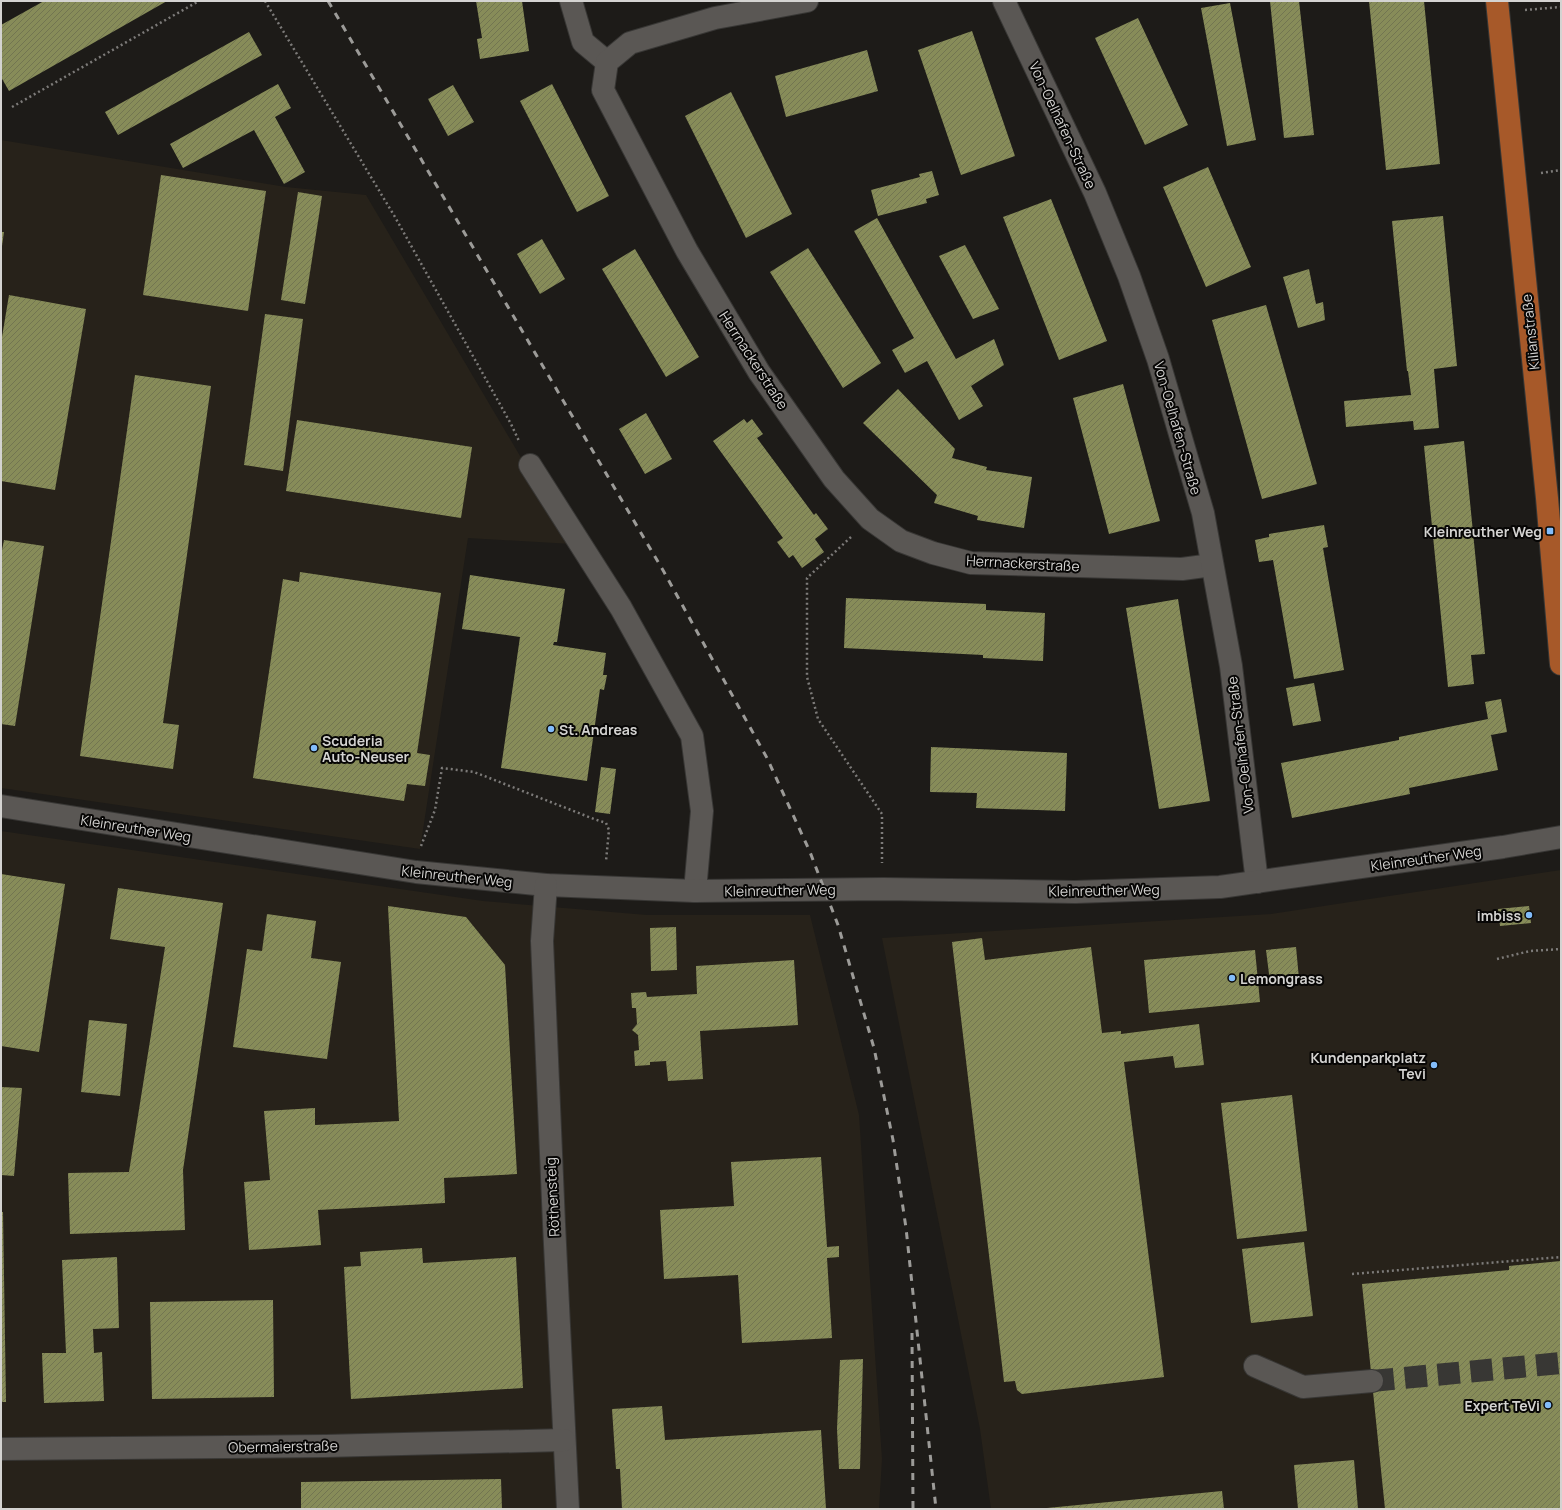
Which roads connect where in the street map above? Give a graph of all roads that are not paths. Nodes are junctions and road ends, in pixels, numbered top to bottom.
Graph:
1 (571, 1) edge
2 (807, 1) edge
3 (1004, 1) edge
4 (1498, 7) edge
5 (606, 62) junction
6 (530, 464) road end
7 (1554, 497) edge
8 (1212, 565) junction
9 (1561, 664) edge
10 (1, 806) edge
11 (1561, 837) edge
12 (1257, 882) junction
13 (546, 885) junction
14 (695, 891) junction
15 (1255, 1366) dead end
16 (1372, 1381) tunnel mouth
17 (564, 1440) junction
18 (1, 1449) edge
19 (568, 1509) edge

1 - 5 street
2 - 5 street
3 - 8 street, Von-Oelhafen-Straße
4 - 7 main road, Kilianstraße
5 - 8 street, Herrnackerstraße
6 - 14 street
7 - 9 main road, Kilianstraße
8 - 12 street, Von-Oelhafen-Straße
10 - 13 street, Kleinreuther Weg
11 - 12 street, Kleinreuther Weg
12 - 14 street, Kleinreuther Weg
13 - 14 street, Kleinreuther Weg
13 - 17 street, Röthensteig
15 - 16 street
17 - 18 street, Obermaierstraße
17 - 19 street, Röthensteig

